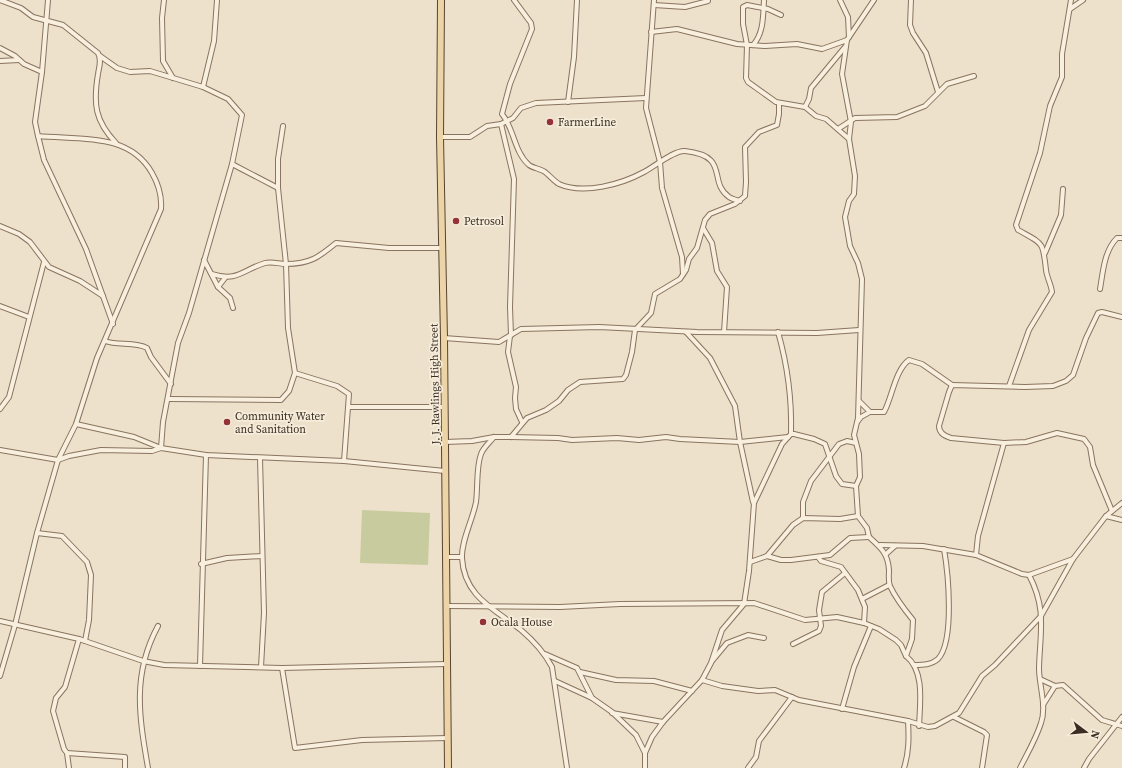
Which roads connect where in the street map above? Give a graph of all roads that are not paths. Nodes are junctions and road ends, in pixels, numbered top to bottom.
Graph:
1 (0, 0) edge
2 (48, 0) edge
3 (164, 0) edge
4 (217, 0) edge
5 (441, 0) edge
6 (514, 0) edge
7 (577, 0) edge
8 (764, 0) edge
9 (840, 0) edge
10 (874, 0) edge
11 (911, 0) edge
12 (1071, 0) edge
13 (1083, 0) edge
14 (708, 1) edge
15 (654, 2) edge
16 (763, 8) junction
17 (1070, 8) junction
18 (781, 15) dead end
19 (46, 20) junction
20 (651, 32) junction
21 (848, 39) junction
22 (747, 45) junction
23 (754, 45) junction
24 (844, 47) junction
25 (0, 48) edge
26 (100, 56) junction
27 (20, 60) junction
28 (0, 61) edge
29 (42, 72) junction
30 (974, 76) dead end
31 (173, 78) junction
32 (203, 87) junction
33 (938, 92) junction
34 (646, 98) junction
35 (568, 102) junction
36 (779, 103) junction
37 (805, 107) junction
38 (507, 120) junction
39 (851, 122) junction
40 (501, 124) junction
41 (283, 126) dead end
42 (838, 129) junction
43 (38, 136) junction
44 (440, 137) junction
45 (848, 139) junction
46 (116, 143) junction
47 (660, 162) junction
48 (232, 164) junction
49 (278, 188) junction
50 (1063, 189) dead end
51 (730, 197) junction
52 (740, 201) junction
53 (728, 206) junction
54 (0, 226) edge
55 (703, 227) junction
56 (1122, 238) edge
57 (441, 248) junction
58 (1045, 253) junction
59 (204, 260) junction
60 (44, 262) junction
61 (286, 264) junction
62 (212, 274) junction
63 (683, 274) junction
64 (225, 278) junction
65 (218, 287) junction
66 (1100, 289) dead end
67 (103, 296) junction
68 (0, 306) edge
69 (233, 308) dead end
70 (29, 317) junction
71 (1122, 317) edge
72 (112, 324) junction
73 (635, 330) junction
74 (859, 330) junction
75 (686, 332) junction
76 (724, 332) junction
77 (778, 332) junction
78 (511, 335) junction
79 (444, 338) junction
80 (105, 341) junction
81 (295, 373) junction
82 (171, 384) junction
83 (952, 385) junction
84 (1009, 386) junction
85 (169, 399) junction
86 (859, 401) junction
87 (349, 407) junction
88 (445, 407) junction
89 (0, 410) edge
90 (870, 412) junction
91 (522, 422) junction
92 (857, 423) junction
93 (76, 424) junction
94 (790, 435) junction
95 (494, 437) junction
96 (512, 437) junction
97 (445, 442) junction
98 (740, 442) junction
99 (856, 443) junction
100 (1004, 443) junction
101 (160, 448) junction
102 (0, 450) edge
103 (206, 455) junction
104 (830, 456) junction
105 (260, 458) junction
106 (58, 460) junction
107 (344, 461) junction
108 (446, 471) junction
109 (856, 486) junction
110 (754, 503) junction
111 (1122, 503) edge
112 (1112, 511) junction
113 (858, 516) junction
114 (1106, 516) junction
115 (803, 518) junction
116 (1122, 520) edge
117 (37, 533) junction
118 (868, 536) junction
119 (880, 545) junction
120 (895, 546) junction
121 (944, 549) junction
122 (886, 554) junction
123 (976, 555) junction
124 (262, 556) junction
125 (767, 556) junction
126 (446, 557) junction
127 (462, 557) junction
128 (818, 557) junction
129 (1072, 559) junction
130 (750, 562) junction
131 (201, 564) junction
132 (845, 573) junction
133 (1029, 575) junction
134 (889, 585) junction
135 (862, 599) junction
136 (744, 604) junction
137 (447, 606) junction
138 (487, 607) junction
139 (1042, 616) junction
140 (820, 619) junction
141 (0, 621) edge
142 (864, 623) junction
143 (15, 625) junction
144 (158, 626) dead end
145 (871, 626) junction
146 (764, 638) dead end
147 (79, 639) junction
148 (718, 639) junction
149 (85, 641) junction
150 (727, 643) junction
151 (793, 644) dead end
152 (545, 654) junction
153 (906, 656) junction
154 (143, 661) junction
155 (710, 663) junction
156 (447, 664) junction
157 (914, 665) junction
158 (200, 666) junction
159 (262, 667) junction
160 (282, 668) junction
161 (580, 672) junction
162 (0, 676) edge
163 (1040, 678) junction
164 (702, 680) junction
165 (555, 681) junction
166 (1056, 686) junction
167 (692, 691) junction
168 (592, 698) junction
169 (792, 698) junction
170 (1043, 705) junction
171 (842, 709) junction
172 (612, 712) junction
173 (954, 716) junction
174 (1122, 718) edge
175 (908, 721) junction
176 (663, 722) junction
177 (1117, 723) junction
178 (919, 726) junction
179 (1122, 726) edge
180 (448, 738) junction
181 (67, 753) junction
182 (645, 753) junction
183 (69, 768) edge
184 (125, 768) edge
185 (148, 768) edge
186 (448, 768) edge
187 (567, 768) edge
188 (645, 768) edge
189 (748, 768) edge
190 (904, 768) edge
191 (982, 768) edge
192 (1020, 768) edge
193 (1084, 768) edge

1 - 19 street
2 - 19 street
3 - 31 street
4 - 32 street
5 - 44 main road, J. J. Rawlings High Street
6 - 38 street
7 - 35 street
8 - 16 street
9 - 21 street
10 - 21 street
11 - 33 street
12 - 17 street
13 - 17 street
14 - 15 street
15 - 20 street
16 - 18 street
16 - 22 street
16 - 23 street
17 - 58 street
19 - 26 street
19 - 29 street
20 - 22 street
20 - 34 street
21 - 23 street
21 - 24 street
22 - 23 street
22 - 36 street
24 - 37 street
24 - 39 street
25 - 27 street
26 - 31 street
26 - 46 street
27 - 28 street
27 - 29 street
29 - 43 street
30 - 33 street
31 - 32 street
32 - 48 street
33 - 39 street
34 - 35 street
34 - 47 street
35 - 38 street
36 - 37 street
36 - 52 street
37 - 42 street
38 - 40 street
38 - 47 street
39 - 42 street
39 - 45 street
40 - 44 street
40 - 78 street
41 - 49 street
42 - 45 street
43 - 46 street
43 - 67 street
44 - 57 main road, J. J. Rawlings High Street
45 - 74 street
46 - 72 street
47 - 51 street
47 - 63 street
48 - 49 street
48 - 59 street
49 - 61 street
50 - 58 street
51 - 52 street
51 - 53 street
52 - 53 street
53 - 55 street
54 - 60 street
55 - 63 street
55 - 76 street
56 - 66 street
57 - 61 street
57 - 79 main road, J. J. Rawlings High Street
58 - 84 street
59 - 62 street
59 - 82 street
60 - 67 street
60 - 70 street
61 - 64 street
61 - 81 street
62 - 64 street
62 - 65 street
63 - 73 street
64 - 65 street
65 - 69 street
67 - 72 street
68 - 70 street
70 - 89 street
71 - 84 street
72 - 80 street
73 - 75 street
73 - 78 street
73 - 91 street
74 - 77 street
74 - 86 street
75 - 76 street
75 - 98 street
76 - 77 street
77 - 94 street
78 - 79 street
78 - 91 street
79 - 88 main road, J. J. Rawlings High Street
80 - 82 street
80 - 93 street
81 - 85 street
81 - 87 street
82 - 85 street
83 - 84 street
83 - 90 street
83 - 100 street
85 - 101 street
86 - 90 street
86 - 92 street
87 - 88 street
87 - 107 street
88 - 97 main road, J. J. Rawlings High Street
90 - 92 street
91 - 96 street
92 - 99 street
93 - 101 street
93 - 106 street
94 - 98 street
94 - 104 street
94 - 110 street
95 - 96 street
95 - 97 street
95 - 127 street
96 - 98 street
97 - 108 main road, J. J. Rawlings High Street
98 - 110 street
99 - 104 street
99 - 109 street
100 - 112 street
100 - 123 street
101 - 103 street
101 - 106 street
102 - 106 street
103 - 105 street
103 - 131 street
104 - 109 street
104 - 115 street
105 - 107 street
105 - 124 street
106 - 117 street
107 - 108 street
108 - 126 main road, J. J. Rawlings High Street
109 - 113 street
110 - 130 street
111 - 112 street
112 - 114 street
113 - 115 street
113 - 118 street
114 - 116 street
114 - 129 street
115 - 125 street
117 - 143 street
117 - 149 street
118 - 119 street
118 - 128 street
119 - 120 street
119 - 122 street
120 - 121 street
120 - 122 street
121 - 123 street
121 - 157 street
122 - 134 street
123 - 133 street
124 - 131 street
124 - 159 street
125 - 128 street
125 - 130 street
126 - 127 street
126 - 137 main road, J. J. Rawlings High Street
127 - 138 street
128 - 132 street
129 - 133 street
129 - 139 street
130 - 136 street
131 - 158 street
132 - 135 street
132 - 140 street
133 - 139 street
134 - 135 street
134 - 153 street
135 - 142 street
136 - 138 street
136 - 140 street
136 - 148 street
137 - 138 street
137 - 156 main road, J. J. Rawlings High Street
138 - 152 street
139 - 163 street
139 - 173 street
140 - 142 street
140 - 151 street
141 - 143 street
142 - 145 street
143 - 147 street
143 - 162 street
144 - 154 street
145 - 153 street
145 - 171 street
146 - 150 street
147 - 149 street
147 - 181 street
148 - 150 street
148 - 155 street
149 - 154 street
150 - 155 street
152 - 161 street
152 - 165 street
153 - 157 street
154 - 158 street
154 - 185 street
155 - 164 street
156 - 160 street
156 - 180 main road, J. J. Rawlings High Street
157 - 178 street
158 - 159 street
159 - 160 street
160 - 180 street
161 - 167 street
161 - 168 street
163 - 166 street
163 - 170 street
164 - 167 street
164 - 169 street
165 - 168 street
165 - 187 street
166 - 170 street
166 - 177 street
167 - 176 street
168 - 172 street
169 - 171 street
169 - 189 street
170 - 192 street
171 - 175 street
172 - 176 street
172 - 182 street
173 - 178 street
173 - 191 street
174 - 177 street
175 - 178 street
175 - 190 street
176 - 182 street
177 - 179 street
177 - 193 street
180 - 186 main road, J. J. Rawlings High Street
181 - 183 street
181 - 184 street
182 - 188 street

